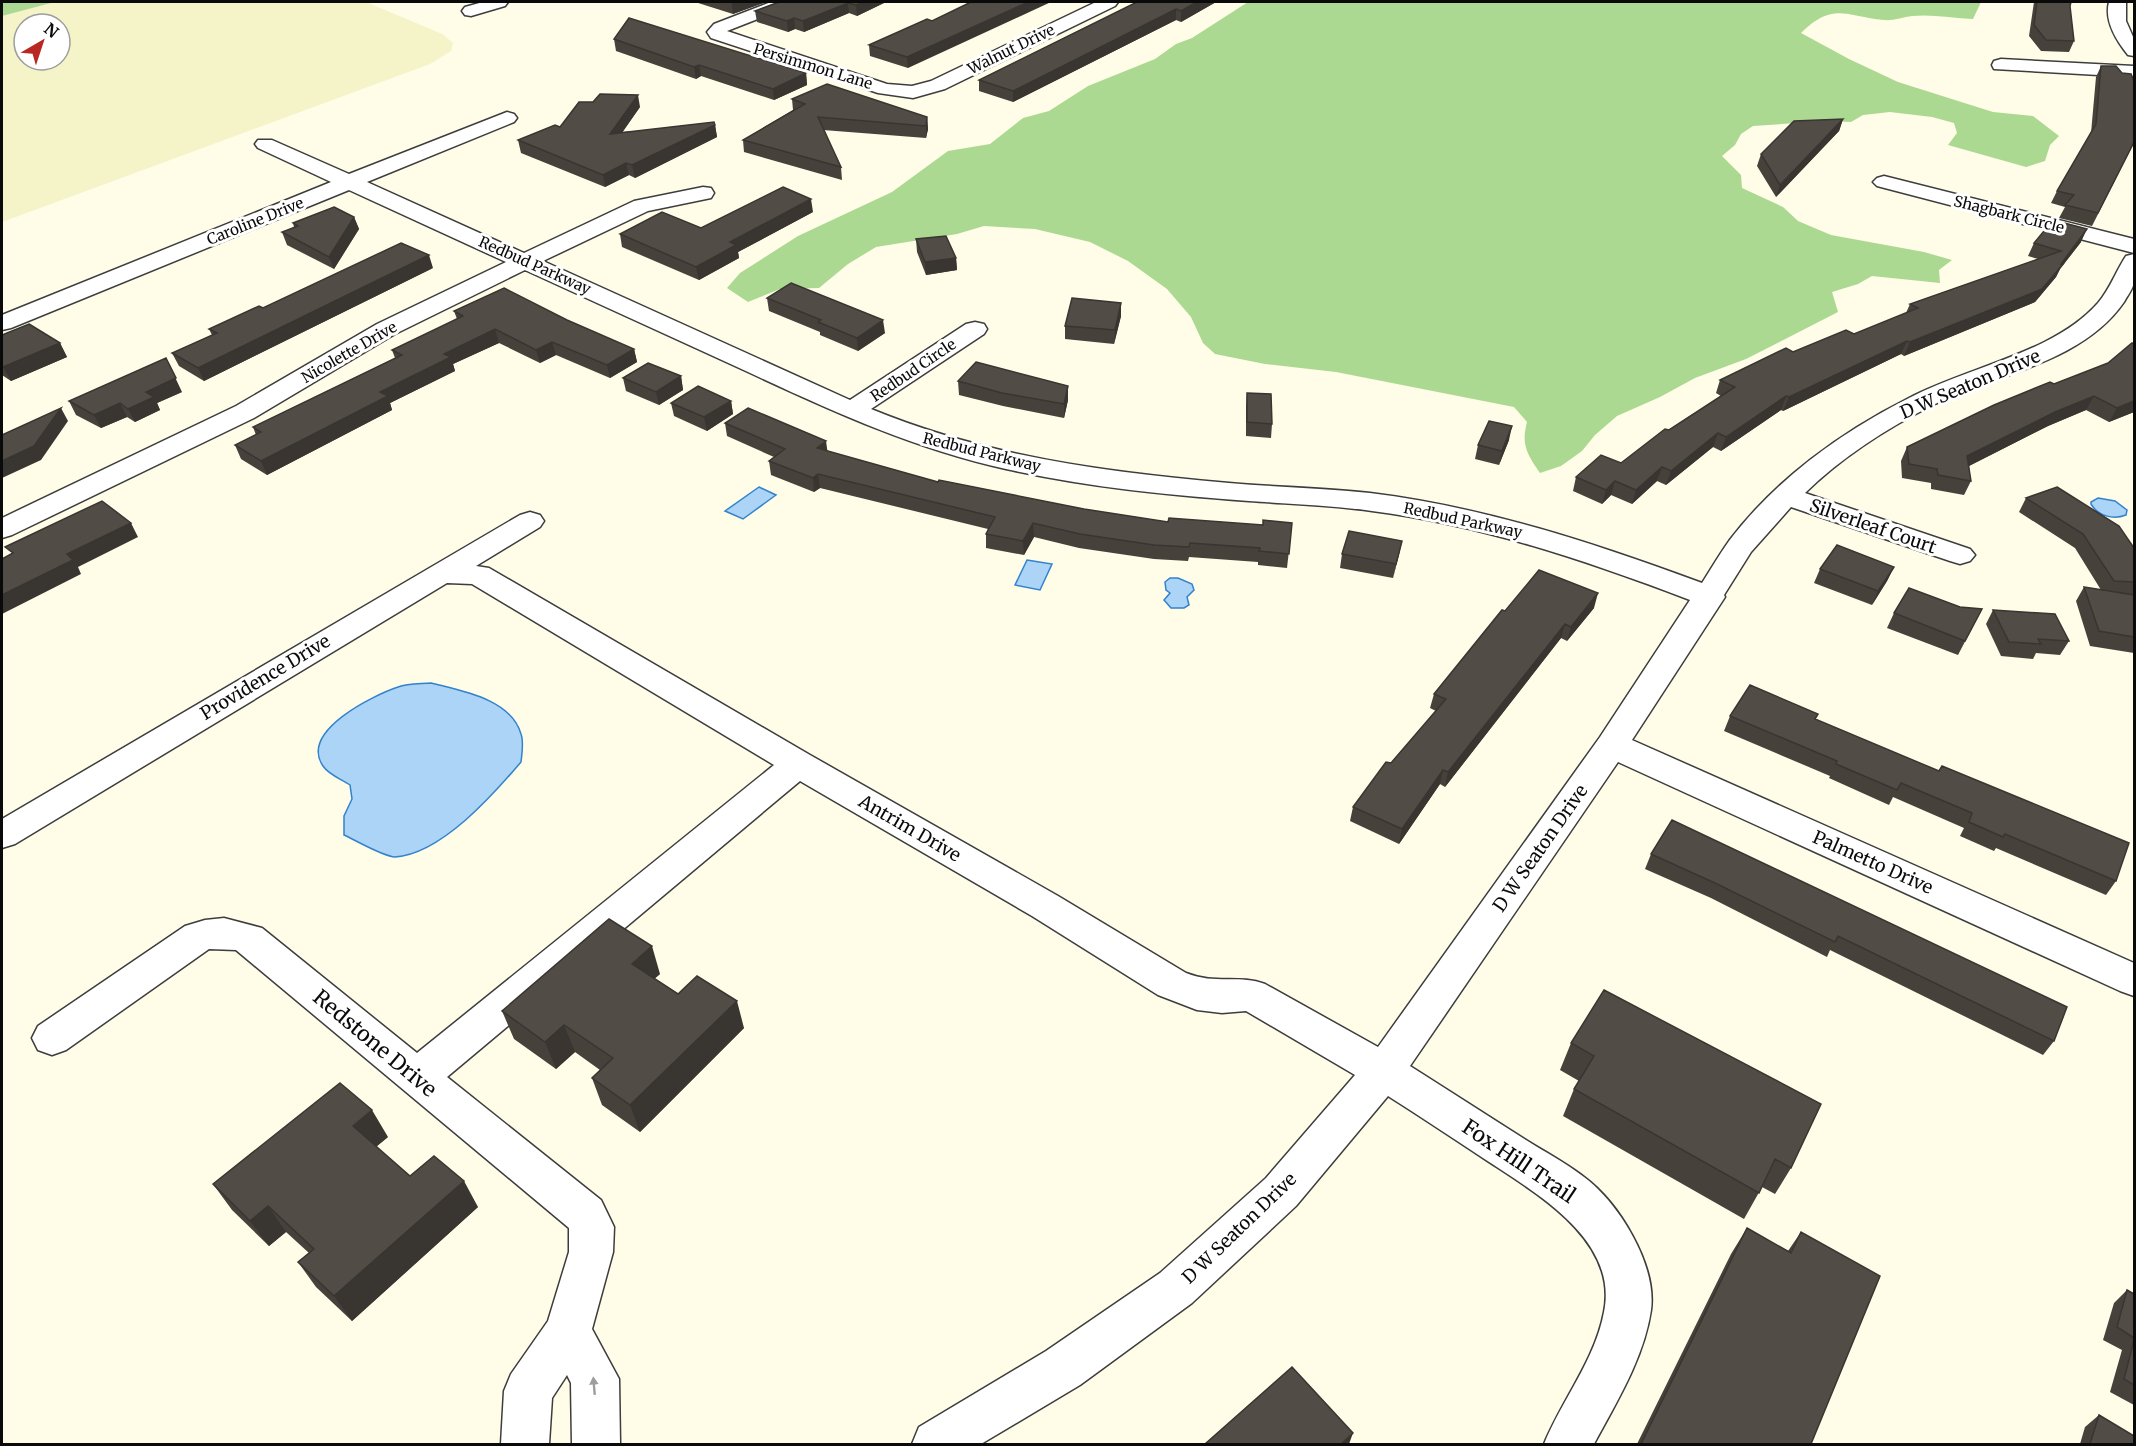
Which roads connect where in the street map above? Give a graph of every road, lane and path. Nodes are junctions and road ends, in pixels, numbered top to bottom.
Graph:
1 (499, 2) edge
2 (785, 2) edge
3 (1109, 2) edge
4 (2117, 2) edge
5 (471, 11) dead end
6 (2127, 28) edge
7 (2134, 51) edge
8 (2001, 65) dead end
9 (2134, 72) edge
10 (913, 92) joint
11 (507, 118) dead end
12 (266, 144) dead end
13 (1884, 182) dead end
14 (349, 183) junction
15 (703, 193) dead end
16 (2134, 246) edge
17 (527, 261) junction
18 (2134, 261) edge
19 (2, 323) edge
20 (975, 329) dead end
21 (852, 410) junction
22 (1786, 496) junction
23 (530, 521) dead end
24 (2, 529) edge
25 (1960, 555) dead end
26 (440, 574) junction
27 (1710, 597) junction
28 (1612, 745) junction
29 (798, 764) junction
30 (2, 836) edge
31 (2134, 980) edge
32 (52, 1038) dead end
33 (1384, 1071) junction
34 (416, 1078) junction
35 (568, 1332) junction
36 (525, 1444) edge
37 (596, 1444) edge
38 (936, 1444) edge
39 (1568, 1444) edge

1 - 5 street
2 - 10 street, Persimmon Lane
3 - 10 street, Walnut Drive
4 - 6 street
6 - 7 street
8 - 9 street
11 - 14 street, Caroline Drive
12 - 14 street, Redbud Parkway
13 - 16 street, Shagbark Circle
14 - 17 street, Redbud Parkway
14 - 19 street, Caroline Drive
15 - 17 street, Nicolette Drive
17 - 21 street, Redbud Parkway
17 - 24 street, Nicolette Drive
18 - 22 street, D W Seaton Drive
20 - 21 street, Redbud Circle
21 - 27 street, Redbud Parkway
22 - 25 street, Silverleaf Court
22 - 27 street, D W Seaton Drive
23 - 26 street, Providence Drive
26 - 29 street, Antrim Drive
26 - 30 street, Providence Drive
27 - 28 street, D W Seaton Drive
28 - 31 street, Palmetto Drive
28 - 33 street, D W Seaton Drive
29 - 33 street, Antrim Drive
29 - 34 street
32 - 34 street, Redstone Drive
33 - 38 street, D W Seaton Drive
33 - 39 street, Fox Hill Trail
34 - 35 street, Redstone Drive
35 - 36 street, Redstone Drive
37 -> 35 street

